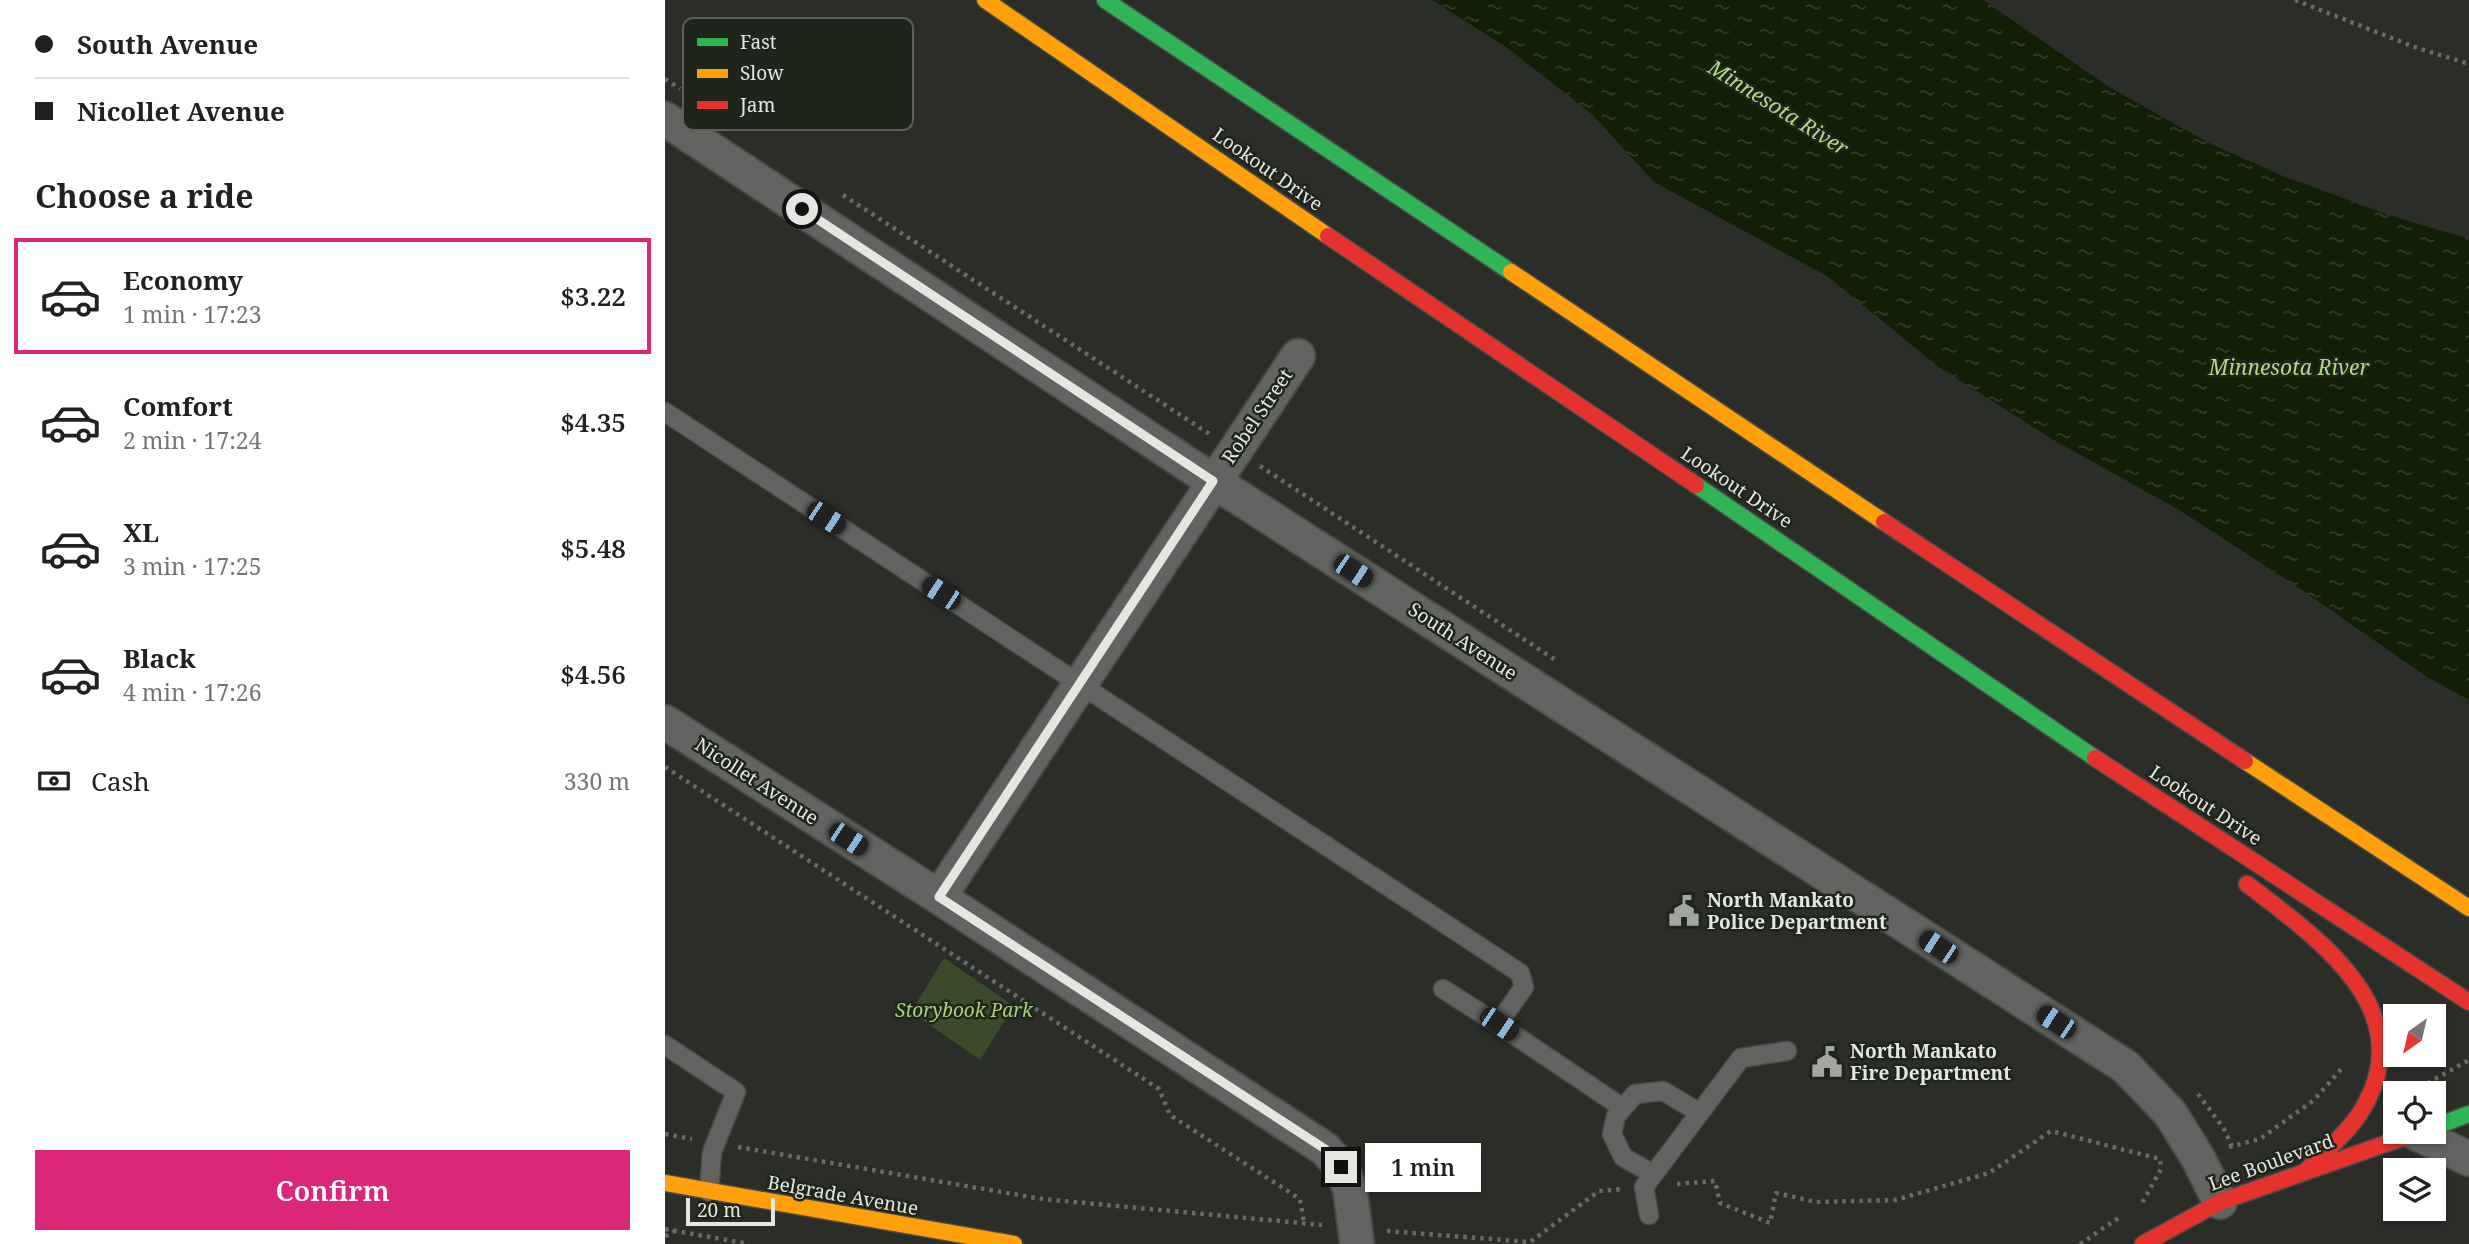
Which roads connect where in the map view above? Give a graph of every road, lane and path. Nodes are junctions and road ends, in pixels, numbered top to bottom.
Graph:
1 (985, 0) edge
2 (1105, 0) edge
3 (2295, 0) edge
4 (2469, 64) edge
5 (665, 119) edge
6 (1298, 356) dead end
7 (665, 412) edge
8 (1213, 481) junction
9 (1079, 684) junction
10 (665, 722) edge
11 (2067, 740) junction
12 (665, 767) edge
13 (2193, 841) dead end
14 (2235, 875) dead end
15 (939, 897) junction
16 (2469, 908) edge
17 (1443, 989) dead end
18 (2469, 1002) edge
19 (1499, 1024) junction
20 (665, 1045) edge
21 (1787, 1051) dead end
22 (1623, 1108) junction
23 (1700, 1113) junction
24 (2469, 1114) edge
25 (2446, 1122) edge
26 (665, 1134) edge
27 (715, 1143) junction
28 (2384, 1144) edge
29 (2444, 1144) edge
30 (2469, 1159) edge
31 (2307, 1170) junction
32 (1649, 1180) junction
33 (665, 1183) edge
34 (709, 1192) junction
35 (2220, 1202) junction
36 (2132, 1210) dead end
37 (1649, 1215) dead end
38 (2121, 1216) dead end
39 (1304, 1223) junction
40 (665, 1229) edge
41 (676, 1231) junction
42 (665, 1236) edge
43 (1356, 1236) edge
44 (749, 1244) edge
45 (1014, 1244) edge
46 (2080, 1244) edge
47 (2143, 1244) edge

1 - 11 main road, Lookout Drive
2 - 16 main road
3 - 4 path
5 - 8 street, South Avenue
6 - 8 street, Robel Street
7 - 9 lane
8 - 9 street, Robel Street
8 - 35 street, South Avenue
9 - 15 street, Robel Street
9 - 19 lane
10 - 15 street, Nicollet Avenue
11 - 13 main road
11 - 18 main road, Lookout Drive
12 - 39 path
14 - 31 main road
15 - 43 street, Nicollet Avenue
17 - 19 lane
19 - 22 lane
20 - 27 lane
21 - 23 lane
22 - 23 lane
22 - 32 lane
23 - 32 lane
24 - 25 main road, Lee Boulevard
26 - 27 path
27 - 34 lane
27 - 39 path
28 - 31 main road, Lee Boulevard
29 - 30 street
31 - 35 main road, Lee Boulevard
32 - 36 path
32 - 37 lane
32 - 43 path
33 - 34 main road, Belgrade Avenue
34 - 45 main road, Belgrade Avenue
35 - 47 main road, Lee Boulevard
38 - 46 path
39 - 43 path
40 - 41 path
41 - 42 path
41 - 44 path

